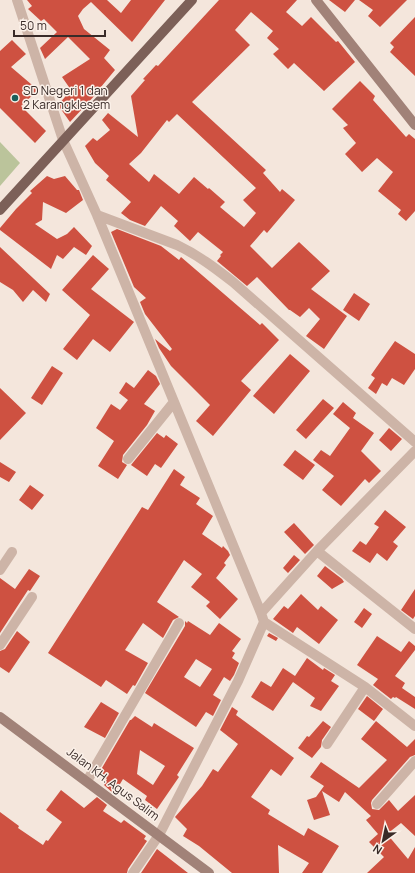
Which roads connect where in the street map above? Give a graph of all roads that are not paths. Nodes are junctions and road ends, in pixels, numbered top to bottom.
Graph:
1 (18, 0) edge
2 (192, 0) edge
3 (316, 0) edge
4 (415, 125) edge
5 (64, 140) junction
6 (0, 210) edge
7 (97, 215) junction
8 (174, 402) junction
9 (415, 442) edge
10 (415, 451) edge
11 (128, 459) dead end
12 (317, 551) junction
13 (12, 552) dead end
14 (0, 570) edge
15 (32, 597) dead end
16 (263, 617) junction
17 (179, 623) dead end
18 (415, 629) edge
19 (0, 645) edge
20 (365, 687) junction
21 (0, 717) edge
22 (415, 726) edge
23 (327, 744) dead end
24 (415, 761) edge
25 (87, 781) junction
26 (377, 804) dead end
27 (159, 835) junction
28 (133, 873) edge
29 (209, 873) edge

1 - 5 street
2 - 5 main road
3 - 4 main road
5 - 6 main road
5 - 7 street
7 - 8 street
7 - 9 street
8 - 11 street
8 - 16 street
10 - 12 street
12 - 16 street
12 - 18 street
13 - 14 street
15 - 19 street
16 - 20 street
16 - 27 street
17 - 25 street
20 - 22 street
20 - 23 street
21 - 25 main road, Jalan KH. Agus Salim
24 - 26 street
25 - 27 main road, Jalan KH. Agus Salim
27 - 28 street
27 - 29 main road, Jalan KH. Agus Salim

